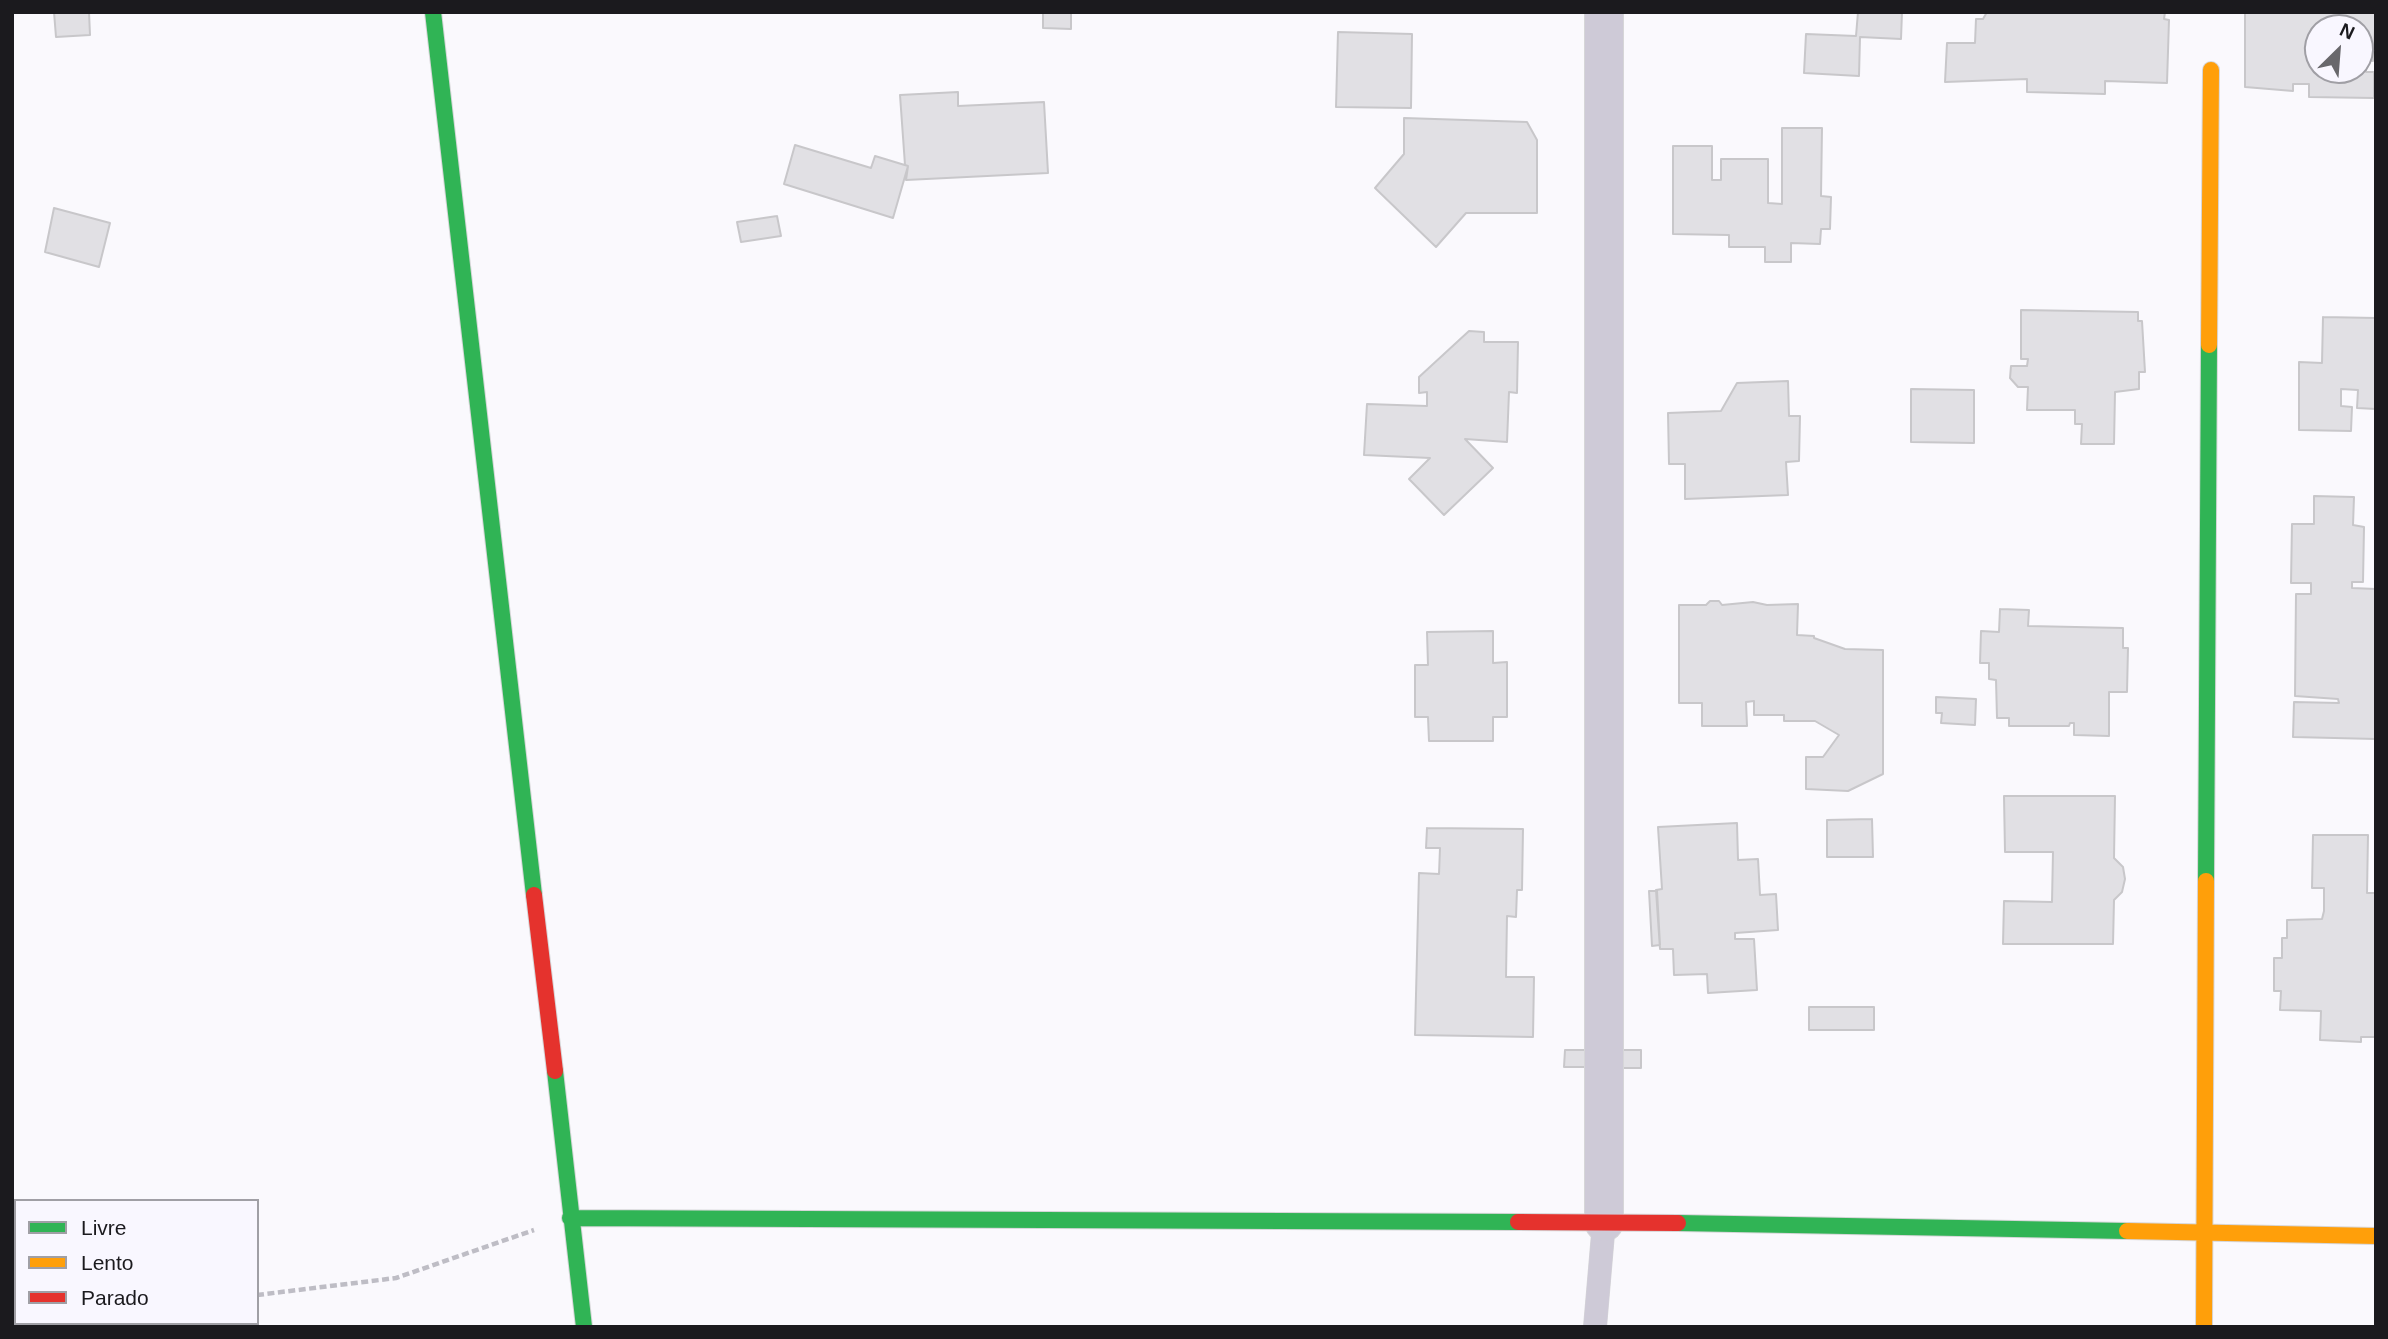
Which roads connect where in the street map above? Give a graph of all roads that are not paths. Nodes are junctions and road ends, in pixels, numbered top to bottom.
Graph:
1 (433, 12) edge
2 (1604, 12) edge
3 (2211, 70) dead end
4 (570, 1218) junction
5 (1604, 1222) junction
6 (2204, 1233) junction
7 (2376, 1236) edge
8 (584, 1327) edge
9 (1595, 1327) edge
10 (2204, 1327) edge

1 - 4 street
2 - 5 street
3 - 6 street
4 - 5 street
4 - 8 street
5 - 6 street
5 - 9 lane
6 - 7 street
6 - 10 street

